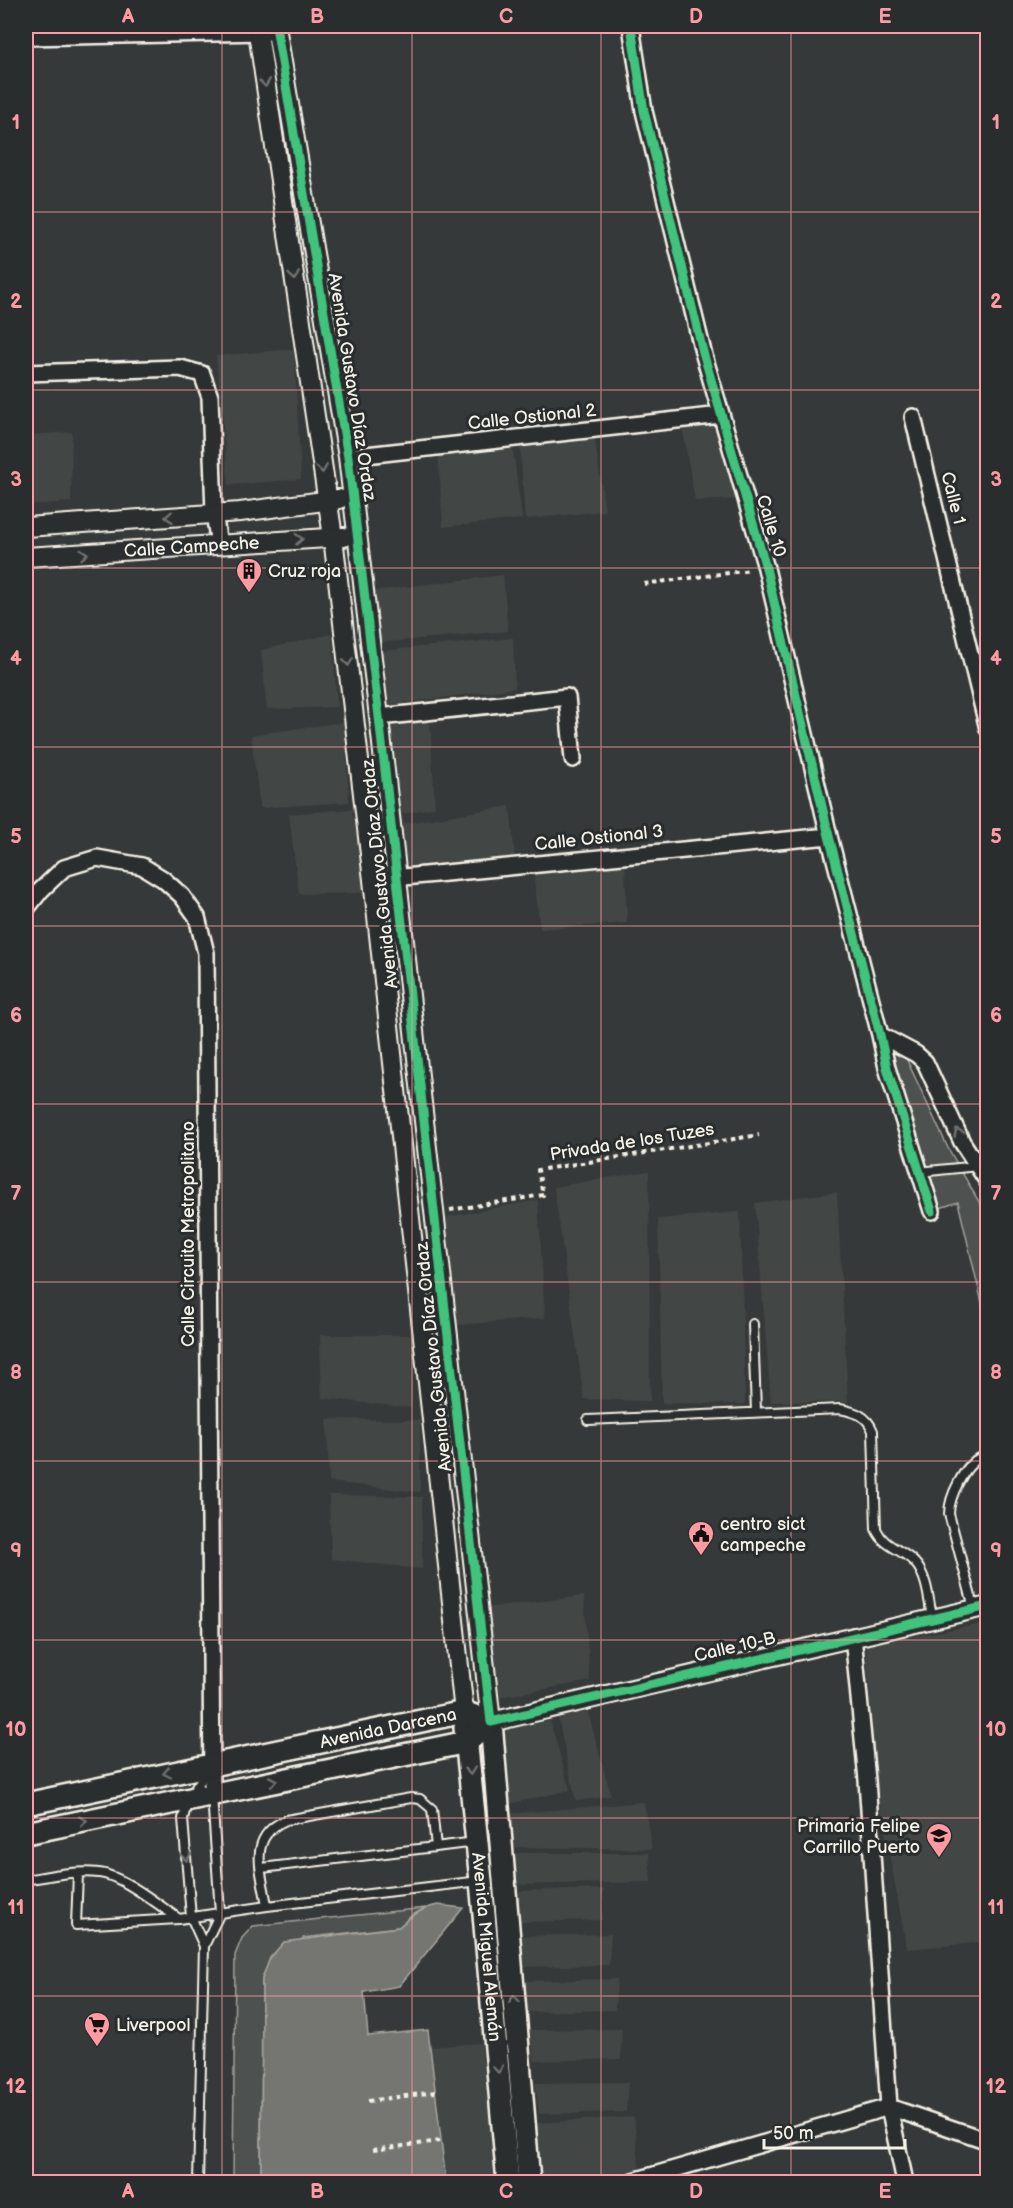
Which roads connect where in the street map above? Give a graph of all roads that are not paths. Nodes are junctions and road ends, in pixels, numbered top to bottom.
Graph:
1 (631, 26) edge
2 (277, 28) edge
3 (257, 30) edge
4 (26, 37) edge
5 (26, 373) edge
6 (721, 415) junction
7 (913, 417) dead end
8 (348, 457) junction
9 (353, 498) junction
10 (327, 500) junction
11 (214, 513) junction
12 (26, 527) edge
13 (333, 537) junction
14 (358, 537) junction
15 (219, 545) junction
16 (26, 557) edge
17 (380, 717) junction
18 (987, 729) edge
19 (573, 759) dead end
20 (829, 836) junction
21 (397, 877) junction
22 (373, 880) junction
23 (26, 909) edge
24 (880, 1035) junction
25 (978, 1166) junction
26 (919, 1172) junction
27 (987, 1182) edge
28 (932, 1210) dead end
29 (753, 1324) dead end
30 (756, 1412) junction
31 (588, 1420) dead end
32 (987, 1459) edge
33 (981, 1607) edge
34 (932, 1618) junction
35 (853, 1636) junction
36 (464, 1712) junction
37 (491, 1722) junction
38 (467, 1742) junction
39 (211, 1764) junction
40 (212, 1793) junction
41 (188, 1799) junction
42 (26, 1804) edge
43 (26, 1833) edge
44 (477, 1842) junction
45 (436, 1847) junction
46 (262, 1868) junction
47 (78, 1872) junction
48 (26, 1880) edge
49 (481, 1881) junction
50 (267, 1906) junction
51 (220, 1912) junction
52 (191, 1917) junction
53 (179, 1919) junction
54 (204, 1946) junction
55 (890, 2107) junction
56 (987, 2141) edge
57 (198, 2182) edge
58 (508, 2182) edge
59 (529, 2182) edge
60 (630, 2182) edge
61 (905, 2182) edge

1 - 6 street, Calle 10
2 - 3 street
2 - 8 street, Avenida Gustavo Díaz Ordaz
3 - 4 street
3 -> 10 street, Avenida Gustavo Díaz Ordaz
5 - 11 street
6 - 8 street, Calle Ostional 2
6 - 20 street, Calle 10
7 - 18 street, Calle 1
8 - 9 street, Avenida Gustavo Díaz Ordaz
9 - 10 street, Calle Campeche
9 - 14 street, Avenida Gustavo Díaz Ordaz
10 - 11 street, Calle Campeche
10 - 13 street, Avenida Gustavo Díaz Ordaz
11 -> 12 street, Calle Campeche
11 - 15 street
13 - 14 street, Calle Campeche
15 -> 13 street, Calle Campeche
13 -> 22 street, Avenida Gustavo Díaz Ordaz
14 - 17 street, Avenida Gustavo Díaz Ordaz
16 -> 15 street, Calle Campeche
17 - 19 street
17 - 21 street, Avenida Gustavo Díaz Ordaz
20 - 21 street, Calle Ostional 3
20 - 24 street, Calle 10
21 - 22 street, Calle Ostional 3
21 - 37 street, Avenida Gustavo Díaz Ordaz
22 - 36 street, Avenida Gustavo Díaz Ordaz
23 - 39 street, Calle Circuito Metropolitano
25 -> 24 street
24 - 26 street, Calle 10
25 - 26 lane
25 - 27 street
26 - 28 street, Calle 10
29 - 30 lane
30 - 31 lane
30 - 34 lane
32 - 33 lane
33 - 34 street, Calle 10-B
34 - 35 street, Calle 10-B
35 - 37 street, Calle 10-B
35 - 55 street
36 - 37 main road, Avenida Darcena
36 - 38 main road, Avenida Miguel Alemán
36 - 39 main road, Avenida Darcena
37 - 38 main road, Avenida Darcena
59 -> 37 main road, Avenida Miguel Alemán
40 -> 38 main road, Avenida Darcena
38 -> 44 main road, Avenida Miguel Alemán
39 - 40 street, Calle Circuito Metropolitano
39 - 41 lane
39 -> 42 main road, Avenida Darcena
40 - 41 main road, Avenida Darcena
40 - 51 lane
43 -> 41 main road, Avenida Darcena
41 -> 52 lane
44 - 45 lane
44 - 49 main road, Avenida Miguel Alemán
45 - 46 lane
45 - 46 lane
46 - 50 lane
47 - 48 lane
47 - 53 lane
47 - 53 lane
49 - 50 lane
49 -> 58 main road, Avenida Miguel Alemán
50 - 51 lane
51 - 52 lane
51 - 54 lane
52 - 53 lane
52 - 54 lane
54 - 57 lane
55 - 56 street
55 - 60 street
55 - 61 street

